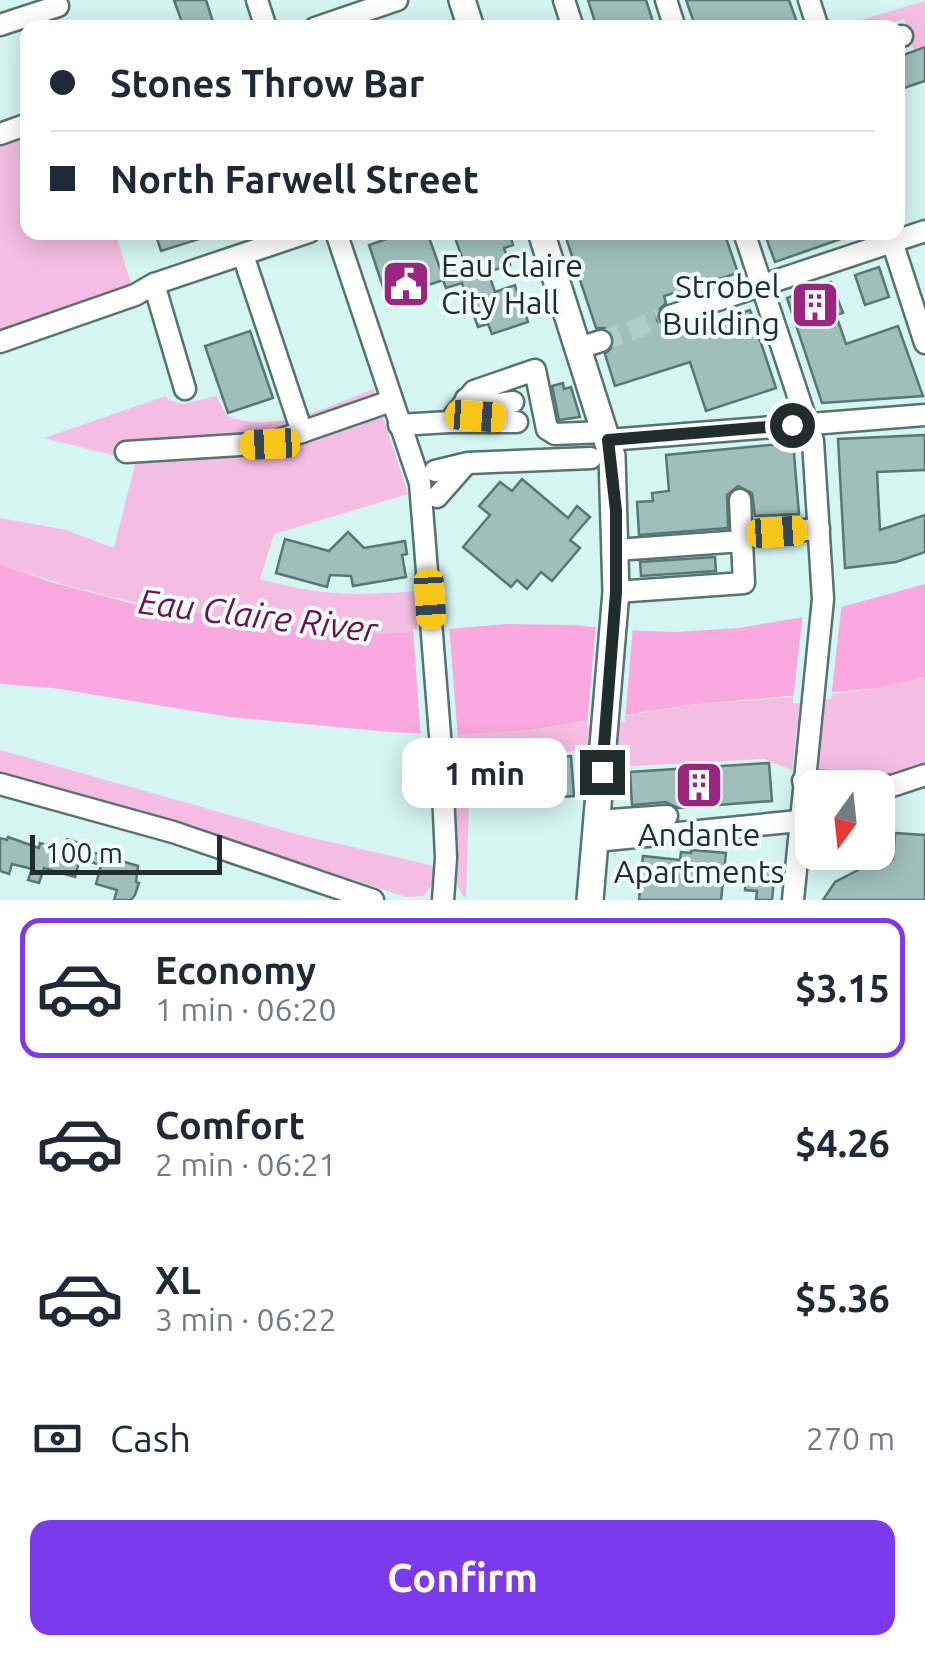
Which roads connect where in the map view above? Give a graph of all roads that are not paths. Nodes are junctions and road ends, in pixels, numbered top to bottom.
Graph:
1 (397, 0) edge
2 (57, 3) edge
3 (361, 13) edge
4 (0, 25) edge
5 (286, 240) edge
6 (339, 240) edge
7 (544, 240) edge
8 (747, 240) edge
9 (882, 240) edge
10 (891, 240) edge
11 (242, 255) junction
12 (154, 284) junction
13 (762, 284) junction
14 (670, 316) tunnel mouth
15 (0, 342) edge
16 (925, 344) edge
17 (184, 389) dead end
18 (391, 401) junction
19 (527, 403) junction
20 (464, 404) junction
21 (925, 415) edge
22 (809, 424) junction
23 (400, 425) junction
24 (302, 432) junction
25 (602, 444) junction
26 (126, 452) dead end
27 (468, 463) junction
28 (435, 471) dead end
29 (437, 497) dead end
30 (740, 500) dead end
31 (818, 529) junction
32 (742, 540) junction
33 (616, 550) junction
34 (616, 602) junction
35 (804, 770) edge
36 (925, 775) edge
37 (0, 784) edge
38 (895, 785) edge
39 (667, 816) dead end
40 (795, 822) edge
41 (596, 831) junction
42 (795, 870) edge
43 (373, 900) edge
44 (443, 900) edge
45 (590, 900) edge
46 (793, 900) edge

1 - 3 street
2 - 4 street
5 - 11 street
6 - 18 street
7 - 25 main road
8 - 13 street
9 - 13 street
10 - 16 street
11 - 12 street
11 - 24 street
12 - 15 street
12 - 17 street
13 - 14 street
13 - 22 street
18 - 23 street
18 - 24 street
19 - 20 street
19 - 20 street
19 - 20 street
19 - 25 street
20 - 23 street
21 - 22 street
22 - 25 street
22 - 31 street
23 - 44 street
24 - 26 street
25 - 27 street
25 - 33 main road
27 - 28 street
27 - 29 street
30 - 32 street
31 - 32 street
31 - 35 street
32 - 33 street
32 - 34 street
33 - 34 main road
34 - 41 main road
36 - 38 street
37 - 43 street
39 - 41 street
40 - 41 street
41 - 45 main road
42 - 46 street

